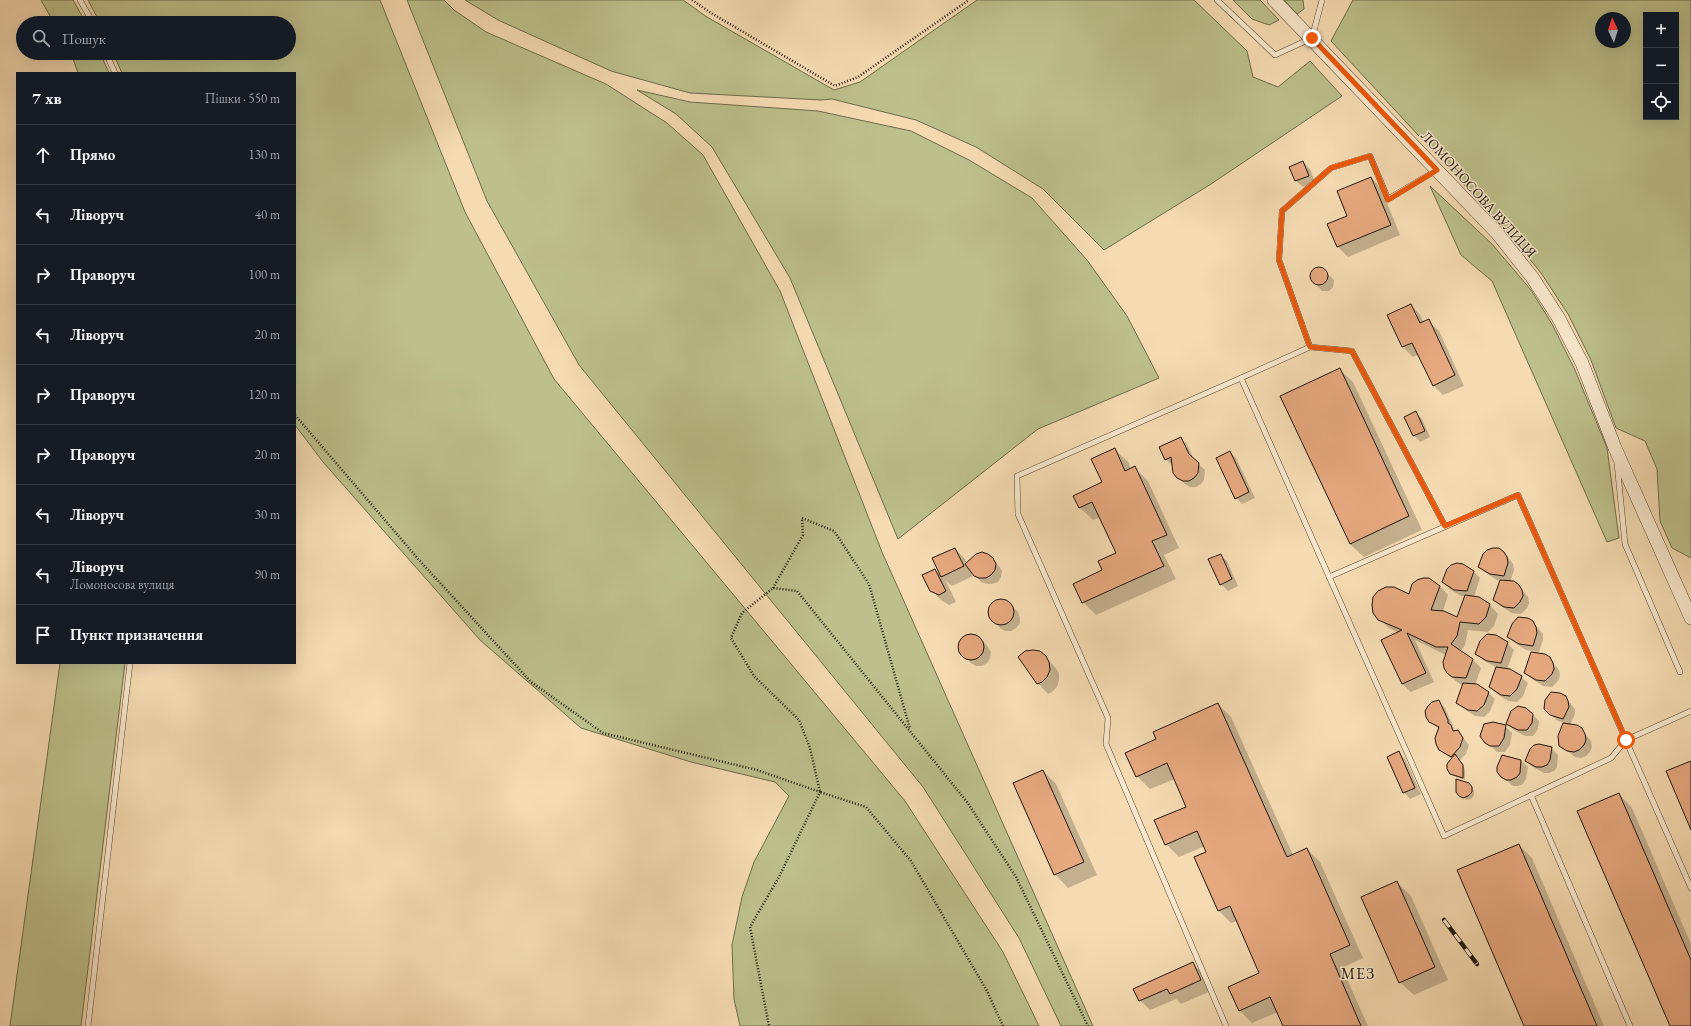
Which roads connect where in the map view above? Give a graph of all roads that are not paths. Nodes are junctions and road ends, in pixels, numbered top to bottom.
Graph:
1 (80, 0) edge
2 (1217, 0) edge
3 (1274, 0) edge
4 (1322, 0) edge
5 (89, 16) edge
6 (1312, 38) junction
7 (109, 60) edge
8 (114, 72) edge
9 (1437, 170) junction
10 (1310, 347) junction
11 (1241, 378) junction
12 (1615, 448) junction
13 (1445, 526) junction
14 (1329, 577) junction
15 (1691, 618) edge
16 (130, 664) edge
17 (1680, 672) dead end
18 (1691, 711) edge
19 (1626, 740) junction
20 (1531, 795) junction
21 (1691, 888) edge
22 (88, 1026) edge
23 (1226, 1026) edge
24 (1630, 1026) edge

1 - 5 lane
2 - 6 lane
3 - 6 street, ЛОМОНОСОВА ВУЛИЦЯ
4 - 6 lane
6 - 9 street, ЛОМОНОСОВА ВУЛИЦЯ
7 - 8 lane
9 - 10 lane
9 - 12 street, ЛОМОНОСОВА ВУЛИЦЯ
10 - 11 lane
10 - 13 lane
11 - 14 lane
11 - 23 lane
12 - 15 street, ЛОМОНОСОВА ВУЛИЦЯ
12 - 17 lane
13 - 14 lane
13 - 19 lane
14 - 20 lane
16 - 22 lane
18 - 19 lane
19 - 20 lane
19 - 21 lane
20 - 24 lane

